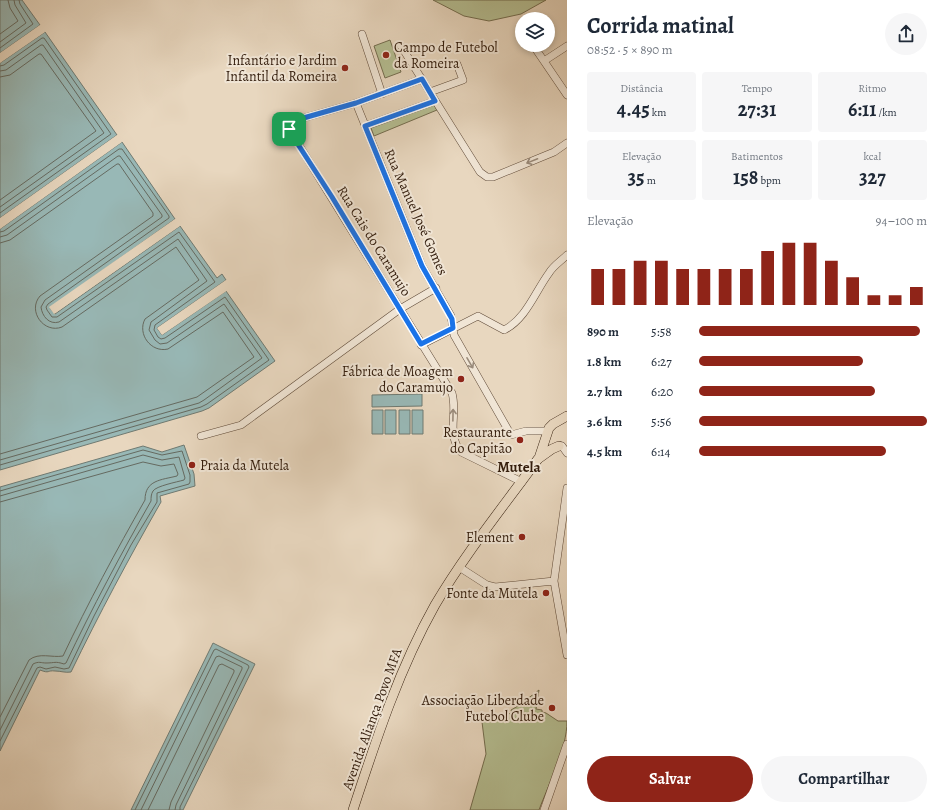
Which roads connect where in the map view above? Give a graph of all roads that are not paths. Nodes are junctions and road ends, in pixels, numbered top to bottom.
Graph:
1 (362, 34) dead end
2 (400, 46) dead end
3 (567, 46) edge
4 (538, 52) edge
5 (544, 61) junction
6 (457, 64) dead end
7 (422, 79) junction
8 (430, 92) junction
9 (382, 94) junction
10 (567, 95) edge
11 (435, 101) junction
12 (356, 103) junction
13 (365, 126) junction
14 (567, 143) edge
15 (567, 255) edge
16 (436, 288) junction
17 (400, 309) junction
18 (453, 328) junction
19 (421, 344) junction
20 (567, 416) edge
21 (556, 423) junction
22 (567, 426) edge
23 (547, 432) junction
24 (201, 436) dead end
25 (564, 447) edge
26 (538, 459) junction
27 (522, 482) junction
28 (567, 488) edge
29 (459, 567) junction
30 (554, 581) junction
31 (567, 656) edge
32 (567, 744) edge
33 (353, 810) edge
34 (544, 810) edge

1 - 9 street
2 - 7 street
3 - 5 street
4 - 5 street
5 - 10 street
6 - 8 street
7 - 8 street
7 - 9 street
8 - 11 street
9 - 12 street
11 - 13 street
14 -> 11 street
12 - 13 street, Rua Manuel José Gomes
12 - 17 street, Rua Cais do Caramujo
13 - 16 street, Rua Manuel José Gomes
15 - 18 street
16 - 17 street
16 - 18 street, Rua Manuel José Gomes
17 - 19 street, Rua Cais do Caramujo
17 - 24 street
18 - 19 street
18 -> 23 street, Rua Manuel José Gomes
27 -> 19 street, Rua Cais do Caramujo
20 - 21 main road
21 - 22 main road
21 - 23 main road
23 - 25 main road
23 - 26 main road, Avenida Aliança Povo MFA
25 - 26 main road, Avenida Aliança Povo MFA
26 - 27 main road, Avenida Aliança Povo MFA
27 - 29 main road, Avenida Aliança Povo MFA
28 - 30 street
29 - 30 street
29 - 33 main road, Avenida Aliança Povo MFA
30 - 31 street
32 - 34 street

